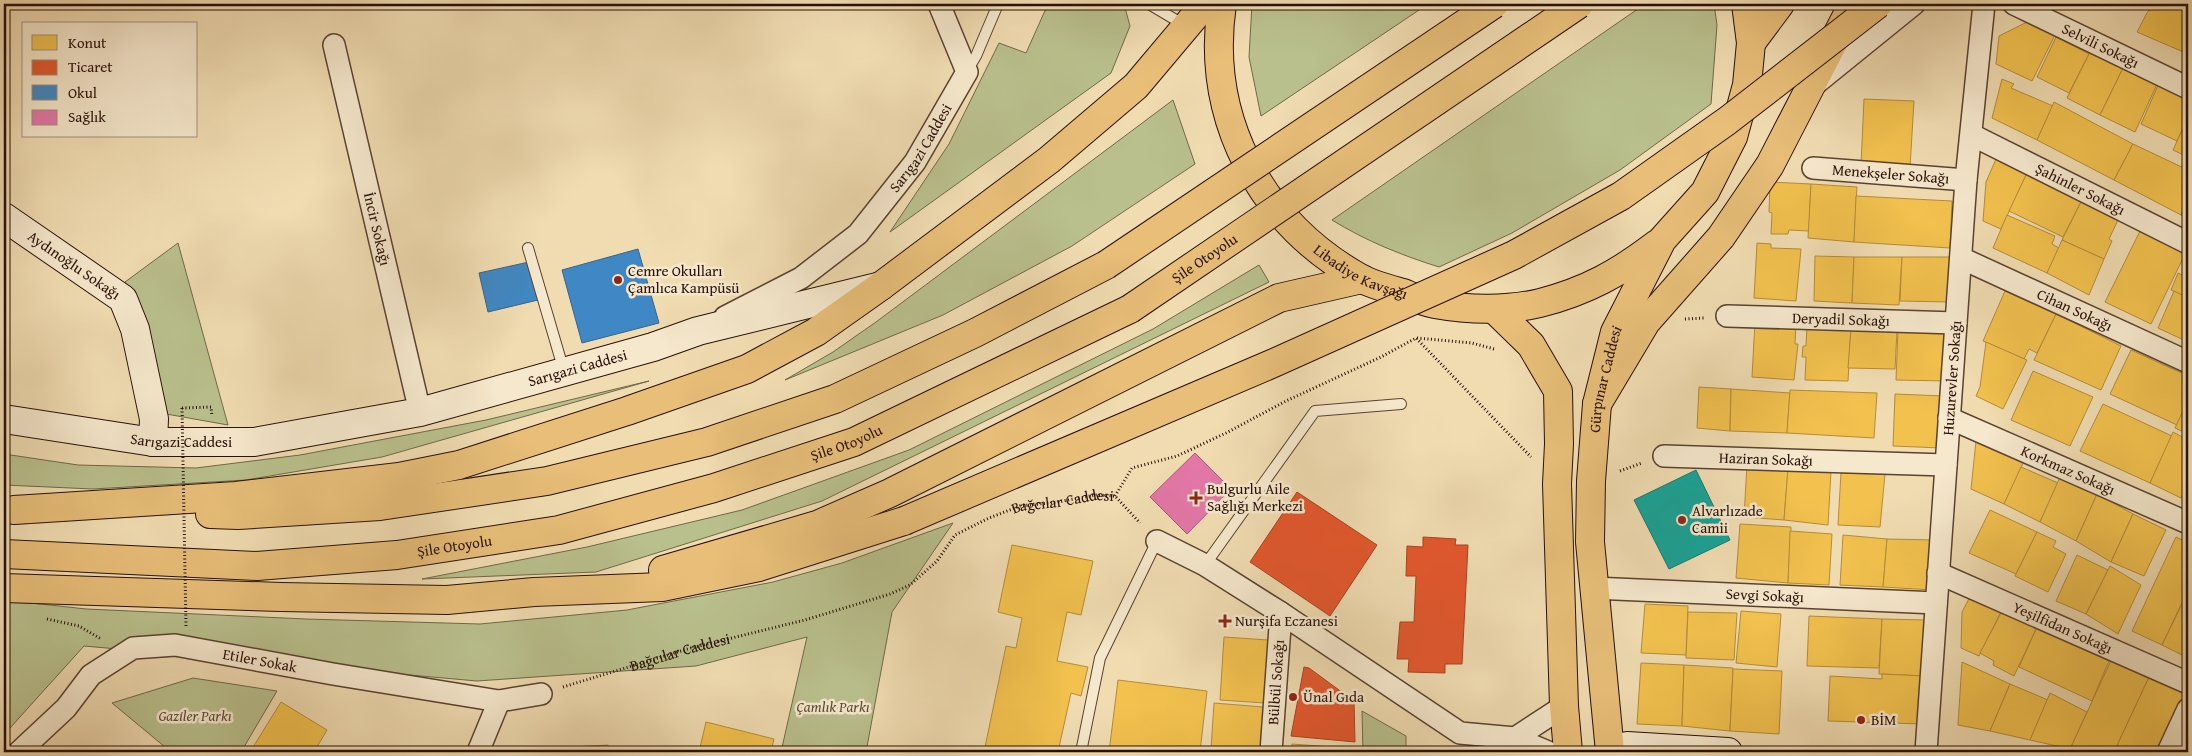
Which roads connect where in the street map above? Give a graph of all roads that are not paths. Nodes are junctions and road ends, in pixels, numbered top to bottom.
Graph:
1 (939, 4) edge
2 (998, 4) edge
3 (1149, 4) edge
4 (1205, 4) edge
5 (1222, 4) edge
6 (1494, 4) edge
7 (1580, 4) edge
8 (1746, 4) edge
9 (1780, 4) edge
10 (1853, 4) edge
11 (1878, 4) edge
12 (1914, 4) edge
13 (1984, 4) edge
14 (2014, 4) edge
15 (1186, 26) junction
16 (1750, 43) junction
17 (334, 44) dead end
18 (967, 72) junction
19 (1810, 88) junction
20 (2188, 88) edge
21 (1972, 135) junction
22 (1813, 168) dead end
23 (1966, 180) junction
24 (4, 217) edge
25 (1662, 240) junction
26 (2188, 244) edge
27 (528, 248) dead end
28 (1962, 258) junction
29 (1362, 279) junction
30 (881, 286) junction
31 (1494, 309) junction
32 (1727, 316) dead end
33 (1956, 323) junction
34 (698, 331) junction
35 (2188, 362) edge
36 (565, 372) junction
37 (1401, 404) dead end
38 (1597, 404) junction
39 (420, 412) junction
40 (1949, 418) junction
41 (4, 419) edge
42 (153, 442) junction
43 (1664, 456) road end
44 (1946, 465) junction
45 (9, 509) edge
46 (2188, 523) edge
47 (1157, 540) joint
48 (4, 554) edge
49 (1205, 565) junction
50 (1938, 573) junction
51 (4, 588) edge
52 (1593, 588) junction
53 (534, 592) junction
54 (1936, 603) junction
55 (1281, 613) junction
56 (2188, 683) edge
57 (541, 694) road end
58 (499, 701) junction
59 (1564, 706) junction
60 (2188, 709) edge
61 (1515, 738) junction
62 (19, 752) edge
63 (478, 752) edge
64 (1081, 752) edge
65 (1271, 752) edge
66 (1548, 752) edge
67 (1568, 752) edge
68 (1610, 752) edge
69 (1623, 752) edge
70 (1728, 752) edge
71 (1926, 752) edge
72 (2168, 752) edge

1 - 18 street
2 - 18 lane, Sarıgazi Caddesi
3 - 15 lane
4 - 15 main road
5 - 29 main road, Libadiye Kavşağı
6 - 45 main road, bridge
7 - 48 main road, Şile Otoyolu, bridge
8 - 16 main road
9 - 16 main road
10 - 19 main road
11 - 53 main road, bridge
12 - 19 street
13 - 21 street, Huzurevler Sokağı
14 - 20 street, Selvili Sokağı
15 - 30 main road
16 - 25 main road, Gürpınar Caddesi
17 - 39 street, İncir Sokağı
18 - 34 street, Sarıgazi Caddesi
19 - 38 main road
21 - 23 street, Huzurevler Sokağı
21 - 26 street, Şahinler Sokağı
22 - 23 street, Menekşeler Sokağı
23 - 28 street, Huzurevler Sokağı
24 - 42 main road, Aydınoğlu Sokağı
25 - 31 main road, Libadiye Kavşağı
25 - 38 main road, Gürpınar Caddesi
27 - 36 lane
28 - 33 street, Huzurevler Sokağı
28 - 35 street, Cihan Sokağı
29 - 31 main road, Libadiye Kavşağı
29 - 53 main road
30 - 34 main road
30 - 45 main road
31 - 59 main road
32 - 33 street, Deryadil Sokağı
33 - 40 street, Huzurevler Sokağı
34 - 36 main road, Sarıgazi Caddesi
36 - 39 main road, Sarıgazi Caddesi
37 - 49 lane
38 - 52 main road, Gürpınar Caddesi
39 - 42 main road, Sarıgazi Caddesi
40 - 44 street, Huzurevler Sokağı
40 - 46 street, Korkmaz Sokağı
41 - 42 main road, Sarıgazi Caddesi
43 - 44 street, Haziran Sokağı
44 - 50 street, Huzurevler Sokağı
47 - 49 street
47 - 64 lane
49 - 55 street
50 - 54 street, Huzurevler Sokağı
50 - 56 street, Yeşilfidan Sokağı
51 - 53 main road
52 - 54 street, Sevgi Sokağı
52 - 68 main road, Gürpınar Caddesi
54 - 71 street, Huzurevler Sokağı
55 - 61 street
55 - 65 street, Bülbül Sokağı
57 - 58 street, Etiler Sokak
58 - 62 street, Etiler Sokak
58 - 63 street
59 - 61 street
59 - 67 main road
60 - 72 street
61 - 66 street
69 - 70 main road

